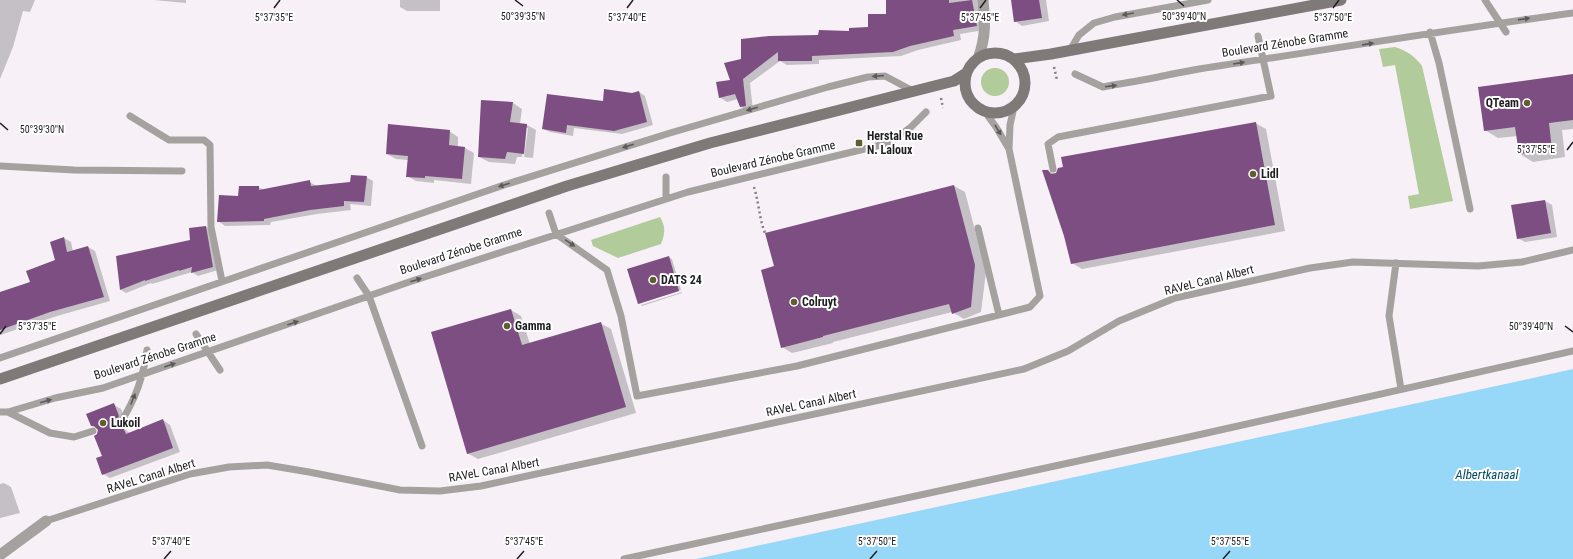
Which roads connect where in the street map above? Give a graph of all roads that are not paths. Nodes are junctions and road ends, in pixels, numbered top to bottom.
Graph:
1 (983, 0) edge
2 (1208, 0) edge
3 (1341, 0) edge
4 (1485, 0) edge
5 (1573, 13) edge
6 (1500, 23) junction
7 (1430, 32) junction
8 (1506, 32) dead end
9 (1258, 36) dead end
10 (1070, 50) junction
11 (979, 56) junction
12 (1014, 59) junction
13 (1264, 59) junction
14 (965, 74) junction
15 (1075, 74) dead end
16 (913, 91) junction
17 (1014, 106) junction
18 (926, 112) dead end
19 (985, 112) junction
20 (130, 116) dead end
21 (1009, 149) junction
22 (0, 166) edge
23 (1053, 169) dead end
24 (182, 171) dead end
25 (666, 177) dead end
26 (666, 199) junction
27 (1470, 209) dead end
28 (549, 213) dead end
29 (978, 228) dead end
30 (556, 234) junction
31 (1573, 250) edge
32 (1396, 263) junction
33 (357, 278) dead end
34 (222, 281) junction
35 (369, 296) junction
36 (999, 314) junction
37 (196, 334) dead end
38 (147, 350) dead end
39 (1573, 351) edge
40 (208, 352) junction
41 (0, 358) edge
42 (220, 370) dead end
43 (143, 375) junction
44 (0, 379) edge
45 (1401, 389) junction
46 (0, 412) edge
47 (8, 412) junction
48 (121, 422) dead end
49 (92, 431) dead end
50 (422, 446) dead end
51 (46, 521) joint
52 (0, 555) edge
53 (624, 559) edge

1 - 11 street
2 -> 10 lane
3 - 10 main road
4 - 6 lane
6 -> 5 lane, Boulevard Zénobe Gramme
6 - 7 lane, Boulevard Zénobe Gramme
6 - 8 lane
13 -> 7 lane, Boulevard Zénobe Gramme
7 - 27 lane
9 - 13 lane
10 - 12 main road
11 - 12 main road
11 - 14 main road
12 - 17 main road
15 -> 13 lane, Boulevard Zénobe Gramme
13 - 23 lane
14 - 16 main road
14 - 19 main road
16 -> 34 lane
16 - 44 main road
17 - 19 main road
17 - 21 lane
18 - 26 lane, Boulevard Zénobe Gramme
19 -> 21 lane
20 - 34 lane
21 - 36 lane
22 - 24 lane
25 - 26 lane
26 - 30 lane, Boulevard Zénobe Gramme
28 - 30 lane
29 - 36 lane
35 -> 30 lane, Boulevard Zénobe Gramme
30 -> 36 lane
31 - 32 lane, RAVeL Canal Albert
32 - 45 lane
32 - 51 lane, RAVeL Canal Albert
33 - 35 lane
34 - 41 lane
40 -> 35 lane, Boulevard Zénobe Gramme
35 - 50 lane
37 - 40 lane
38 - 43 lane
39 - 45 lane
40 - 42 lane
43 -> 40 lane, Boulevard Zénobe Gramme
47 -> 43 lane, Boulevard Zénobe Gramme
48 -> 43 lane
45 - 53 lane
46 - 47 lane, Boulevard Zénobe Gramme
47 - 49 lane
51 - 52 street

